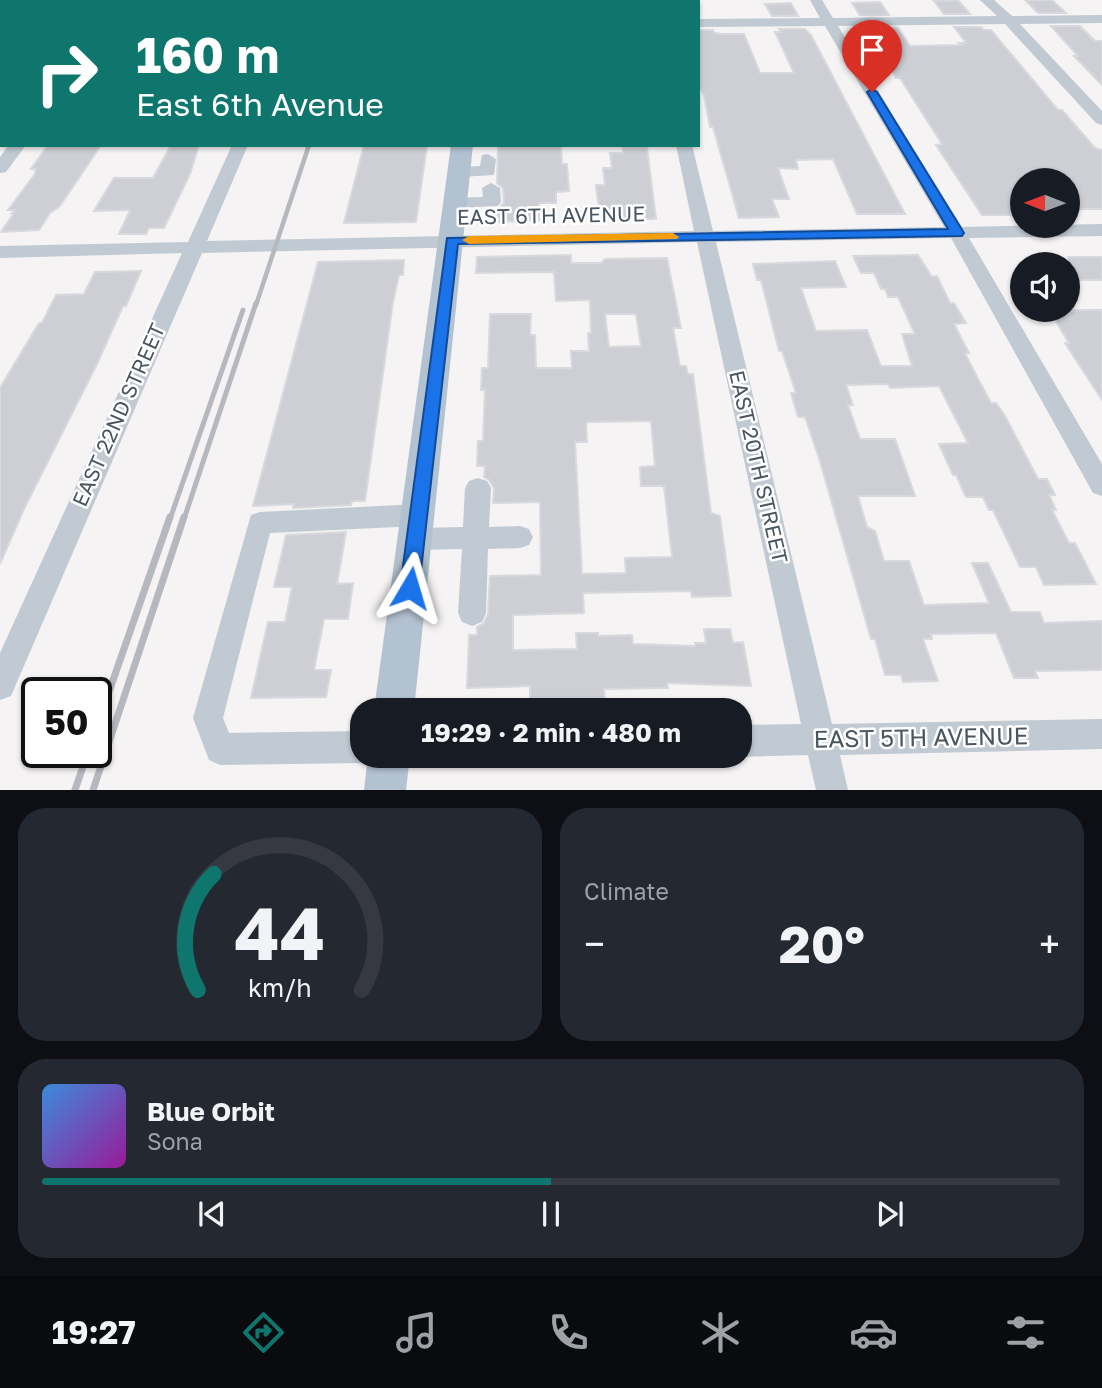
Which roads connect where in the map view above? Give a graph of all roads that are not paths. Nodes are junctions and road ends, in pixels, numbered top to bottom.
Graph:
1 (816, 0) edge
2 (985, 0) edge
3 (1102, 19) edge
4 (1009, 20) junction
5 (830, 22) junction
6 (700, 23) edge
7 (1102, 120) edge
8 (16, 147) edge
9 (239, 147) edge
10 (684, 147) edge
11 (470, 159) edge
12 (0, 168) edge
13 (491, 188) dead end
14 (456, 203) junction
15 (1102, 230) edge
16 (957, 233) junction
17 (705, 236) junction
18 (452, 241) junction
19 (194, 247) junction
20 (0, 252) edge
21 (1102, 486) edge
22 (478, 488) dead end
23 (417, 527) junction
24 (520, 537) dead end
25 (476, 538) junction
26 (472, 613) dead end
27 (0, 686) edge
28 (396, 698) edge
29 (1102, 734) edge
30 (820, 740) junction
31 (752, 741) edge
32 (350, 747) edge
33 (388, 768) edge
34 (385, 789) edge
35 (832, 789) edge

1 - 5 street
2 - 4 street
3 - 4 street
4 - 5 street
4 - 7 street
5 - 6 street
5 - 16 street
8 - 12 street
9 - 19 street, EAST 22ND STREET
10 - 17 street, EAST 20TH STREET
11 - 14 main road
13 - 14 street
14 - 18 main road
15 - 16 street, EAST 6TH AVENUE
16 - 17 street, EAST 6TH AVENUE
16 - 21 street
17 - 18 street, EAST 6TH AVENUE
17 - 30 street, EAST 20TH STREET
18 - 19 street, EAST 6TH AVENUE
18 - 23 main road
19 - 20 street, EAST 6TH AVENUE
19 - 27 street, EAST 22ND STREET
22 - 25 street
23 - 25 street
23 - 28 main road
23 - 32 street
24 - 25 street
25 - 26 street
29 - 30 street, EAST 5TH AVENUE
30 - 31 street, EAST 5TH AVENUE
30 - 35 street, EAST 20TH STREET
33 - 34 main road

